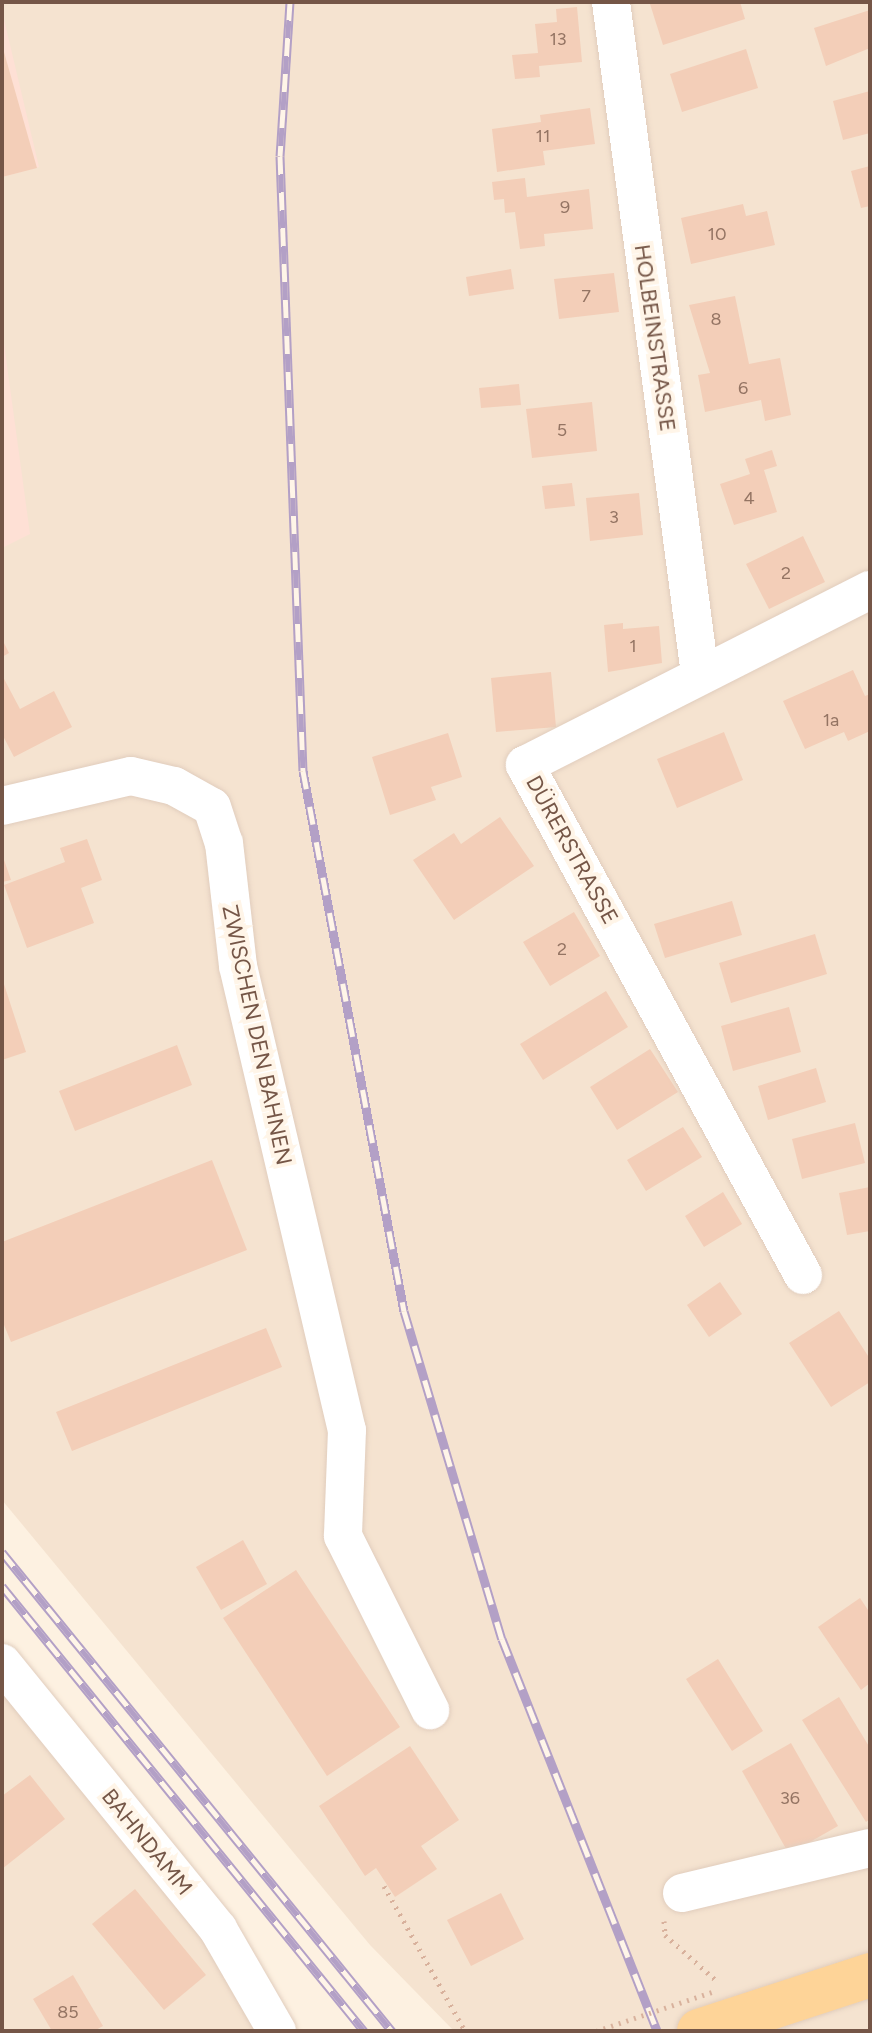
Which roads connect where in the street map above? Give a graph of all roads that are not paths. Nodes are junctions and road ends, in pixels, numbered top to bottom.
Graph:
1 (611, 2) edge
2 (870, 590) edge
3 (700, 674) junction
4 (2, 806) edge
5 (803, 1275) dead end
6 (2, 1663) edge
7 (430, 1710) dead end
8 (870, 1848) edge
9 (682, 1893) dead end
10 (870, 1975) edge
11 (716, 2007) edge
12 (277, 2031) edge

1 - 3 street, HOLBEINSTRASSE
2 - 3 street, DÜRERSTRASSE
3 - 5 street, DÜRERSTRASSE
4 - 7 street, ZWISCHEN DEN BAHNEN
6 - 12 street, BAHNDAMM
8 - 9 street
10 - 11 main road

